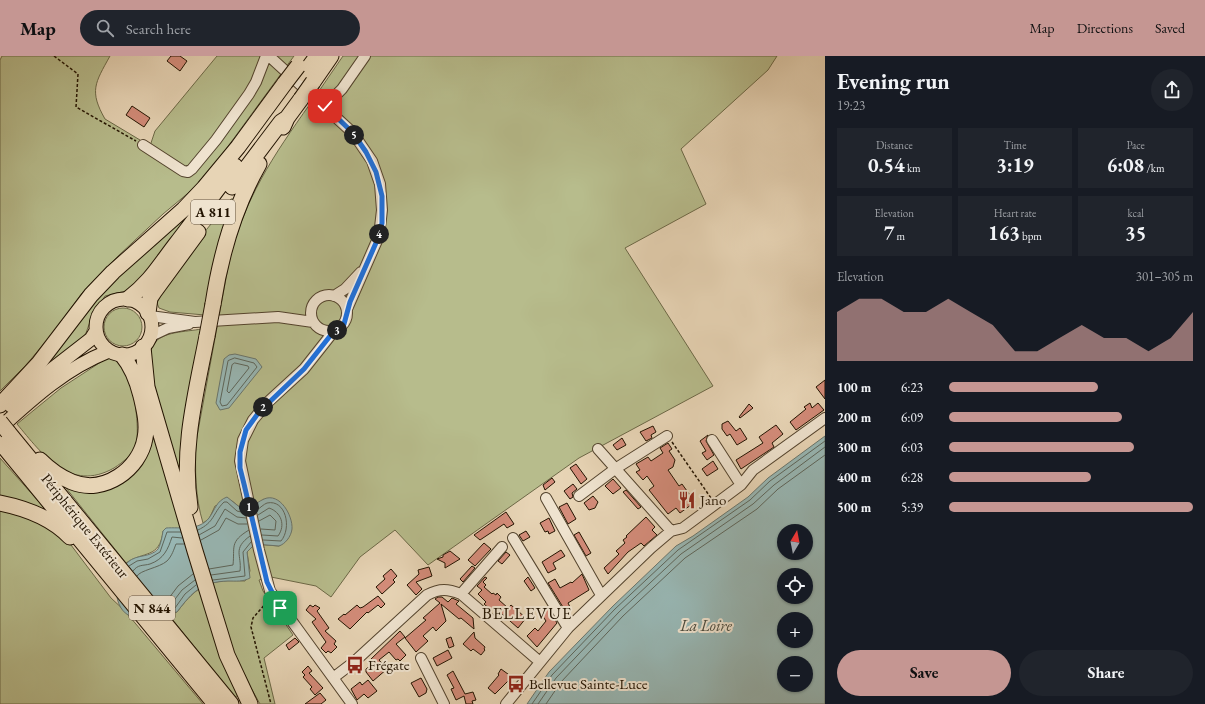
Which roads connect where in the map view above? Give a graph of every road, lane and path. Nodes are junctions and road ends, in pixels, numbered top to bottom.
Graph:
1 (54, 56) edge
2 (268, 56) edge
3 (317, 56) edge
4 (331, 56) edge
5 (365, 56) edge
6 (305, 69) edge
7 (293, 91) junction
8 (325, 106) junction
9 (287, 118) junction
10 (143, 145) joint
11 (365, 267) junction
12 (334, 296) junction
13 (128, 299) junction
14 (312, 307) junction
15 (347, 309) junction
16 (149, 314) junction
17 (278, 317) junction
18 (195, 322) junction
19 (316, 325) junction
20 (96, 331) junction
21 (334, 331) junction
22 (147, 341) junction
23 (115, 353) junction
24 (316, 354) junction
25 (0, 405) edge
26 (0, 416) edge
27 (825, 418) edge
28 (667, 436) joint
29 (6, 437) edge
30 (712, 440) dead end
31 (598, 449) dead end
32 (615, 469) junction
33 (741, 484) junction
34 (579, 496) dead end
35 (546, 498) dead end
36 (0, 503) edge
37 (715, 504) junction
38 (188, 516) junction
39 (671, 531) junction
40 (513, 538) dead end
41 (93, 545) junction
42 (502, 547) dead end
43 (461, 594) junction
44 (601, 595) junction
45 (274, 598) junction
46 (568, 628) junction
47 (421, 658) dead end
48 (540, 662) junction
49 (333, 678) junction
50 (203, 680) junction
51 (215, 704) edge
52 (231, 704) edge
53 (250, 704) edge
54 (271, 704) edge
55 (352, 704) edge
56 (444, 704) edge
57 (506, 704) edge

1 - 10 path
2 - 8 street
2 - 10 street
3 - 6 highway, A 811
4 - 6 highway, A 811
5 - 8 street
6 - 7 highway, bridge
6 - 7 highway, A 811, bridge
7 - 9 highway, A 811
7 - 13 highway, A 811
7 - 25 highway
8 - 11 street
9 - 16 highway, A 811
9 - 38 highway, bridge
11 - 12 street
11 - 15 street
12 - 14 street
12 - 15 street
13 - 16 main road
13 - 20 main road
14 - 17 street
14 - 19 street
15 - 21 street
16 - 18 street
16 - 22 main road
17 - 18 street
17 - 19 street
18 - 22 street
19 - 21 street
19 - 24 street
20 - 23 main road
20 - 26 main road
21 - 24 street
22 - 23 main road
22 - 38 highway
23 - 29 main road
23 - 29 highway
24 - 45 street
27 - 33 street
28 - 32 street
28 - 37 path
29 - 41 highway, Périphérique Extérieur / N 844
30 - 33 street
31 - 32 street
32 - 34 street
32 - 39 street
33 - 37 street
35 - 44 street
36 - 41 highway
37 - 39 street
38 - 53 highway
39 - 44 street
40 - 46 street
41 - 50 highway, Périphérique Extérieur / N 844
42 - 43 street
43 - 48 street
43 - 49 street
44 - 46 street
45 - 49 street
45 - 54 path
46 - 48 street
47 - 56 street
48 - 57 street
49 - 55 street
50 - 51 highway, N 844
50 - 52 highway, Périphérique Extérieur / N 844

